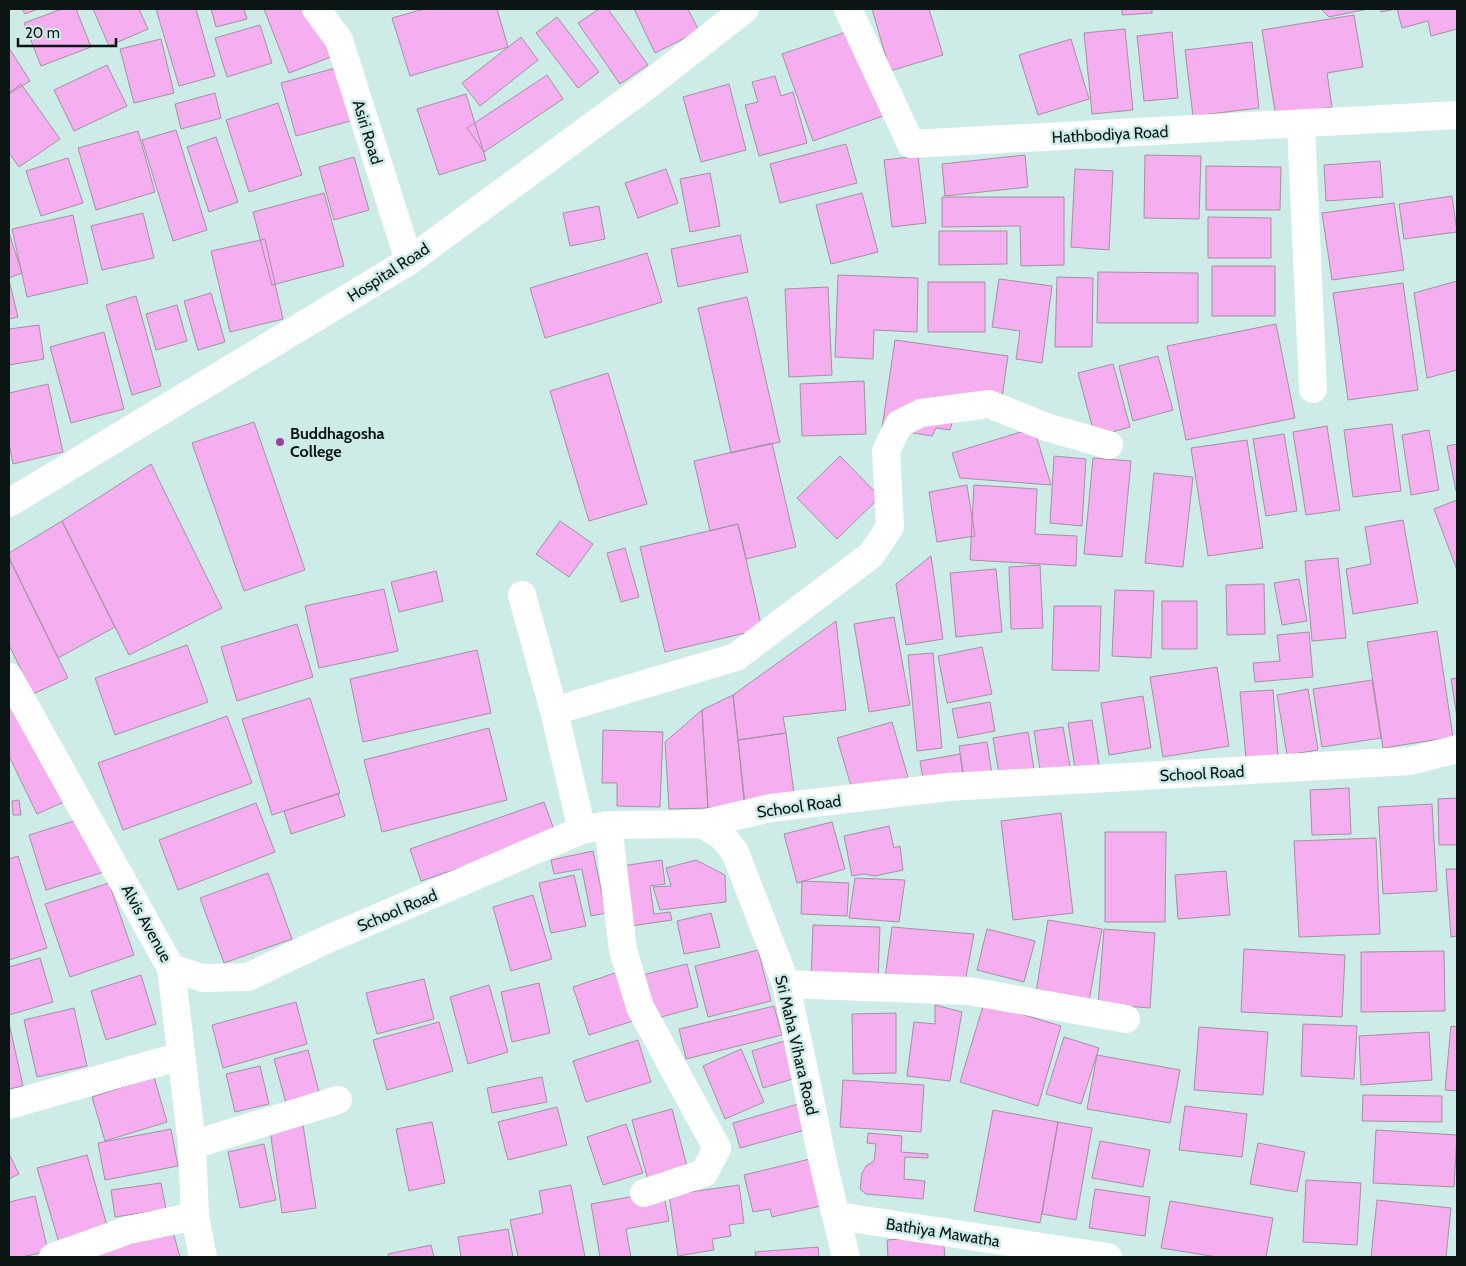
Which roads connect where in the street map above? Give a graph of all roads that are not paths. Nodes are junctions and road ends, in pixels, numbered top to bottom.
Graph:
1 (316, 9) edge
2 (745, 9) edge
3 (848, 9) edge
4 (1457, 116) edge
5 (1301, 125) junction
6 (409, 261) junction
7 (1313, 389) dead end
8 (1109, 445) dead end
9 (9, 503) edge
10 (522, 595) dead end
11 (9, 677) edge
12 (554, 712) junction
13 (1457, 749) edge
14 (702, 824) junction
15 (608, 826) junction
16 (582, 830) junction
17 (171, 968) junction
18 (786, 984) junction
19 (1126, 1019) dead end
20 (181, 1056) junction
21 (338, 1100) dead end
22 (9, 1105) edge
23 (192, 1145) junction
24 (644, 1193) dead end
25 (195, 1216) junction
26 (837, 1216) junction
27 (54, 1257) edge
28 (203, 1257) edge
29 (846, 1257) edge
30 (1108, 1257) edge

1 - 6 street, Asiri Road
2 - 6 street, Hospital Road
3 - 5 street, Hathbodiya Road
4 - 5 street, Hathbodiya Road
5 - 7 street
6 - 9 street, Hospital Road
8 - 12 street
10 - 12 street
11 - 17 street, Alvis Avenue
12 - 16 street
13 - 14 street, School Road
14 - 15 street, School Road
14 - 18 street, Sri Maha Vihara Road
15 - 16 street, School Road
15 - 24 street
16 - 17 street, School Road
17 - 20 street, Alvis Avenue
18 - 19 street
18 - 26 street, Sri Maha Vihara Road
20 - 22 street
20 - 23 street, Alvis Avenue
21 - 23 street
23 - 25 street, Alvis Avenue
25 - 27 street
25 - 28 street, Alvis Avenue
26 - 29 street, Sri Maha Vihara Road
26 - 30 street, Bathiya Mawatha

